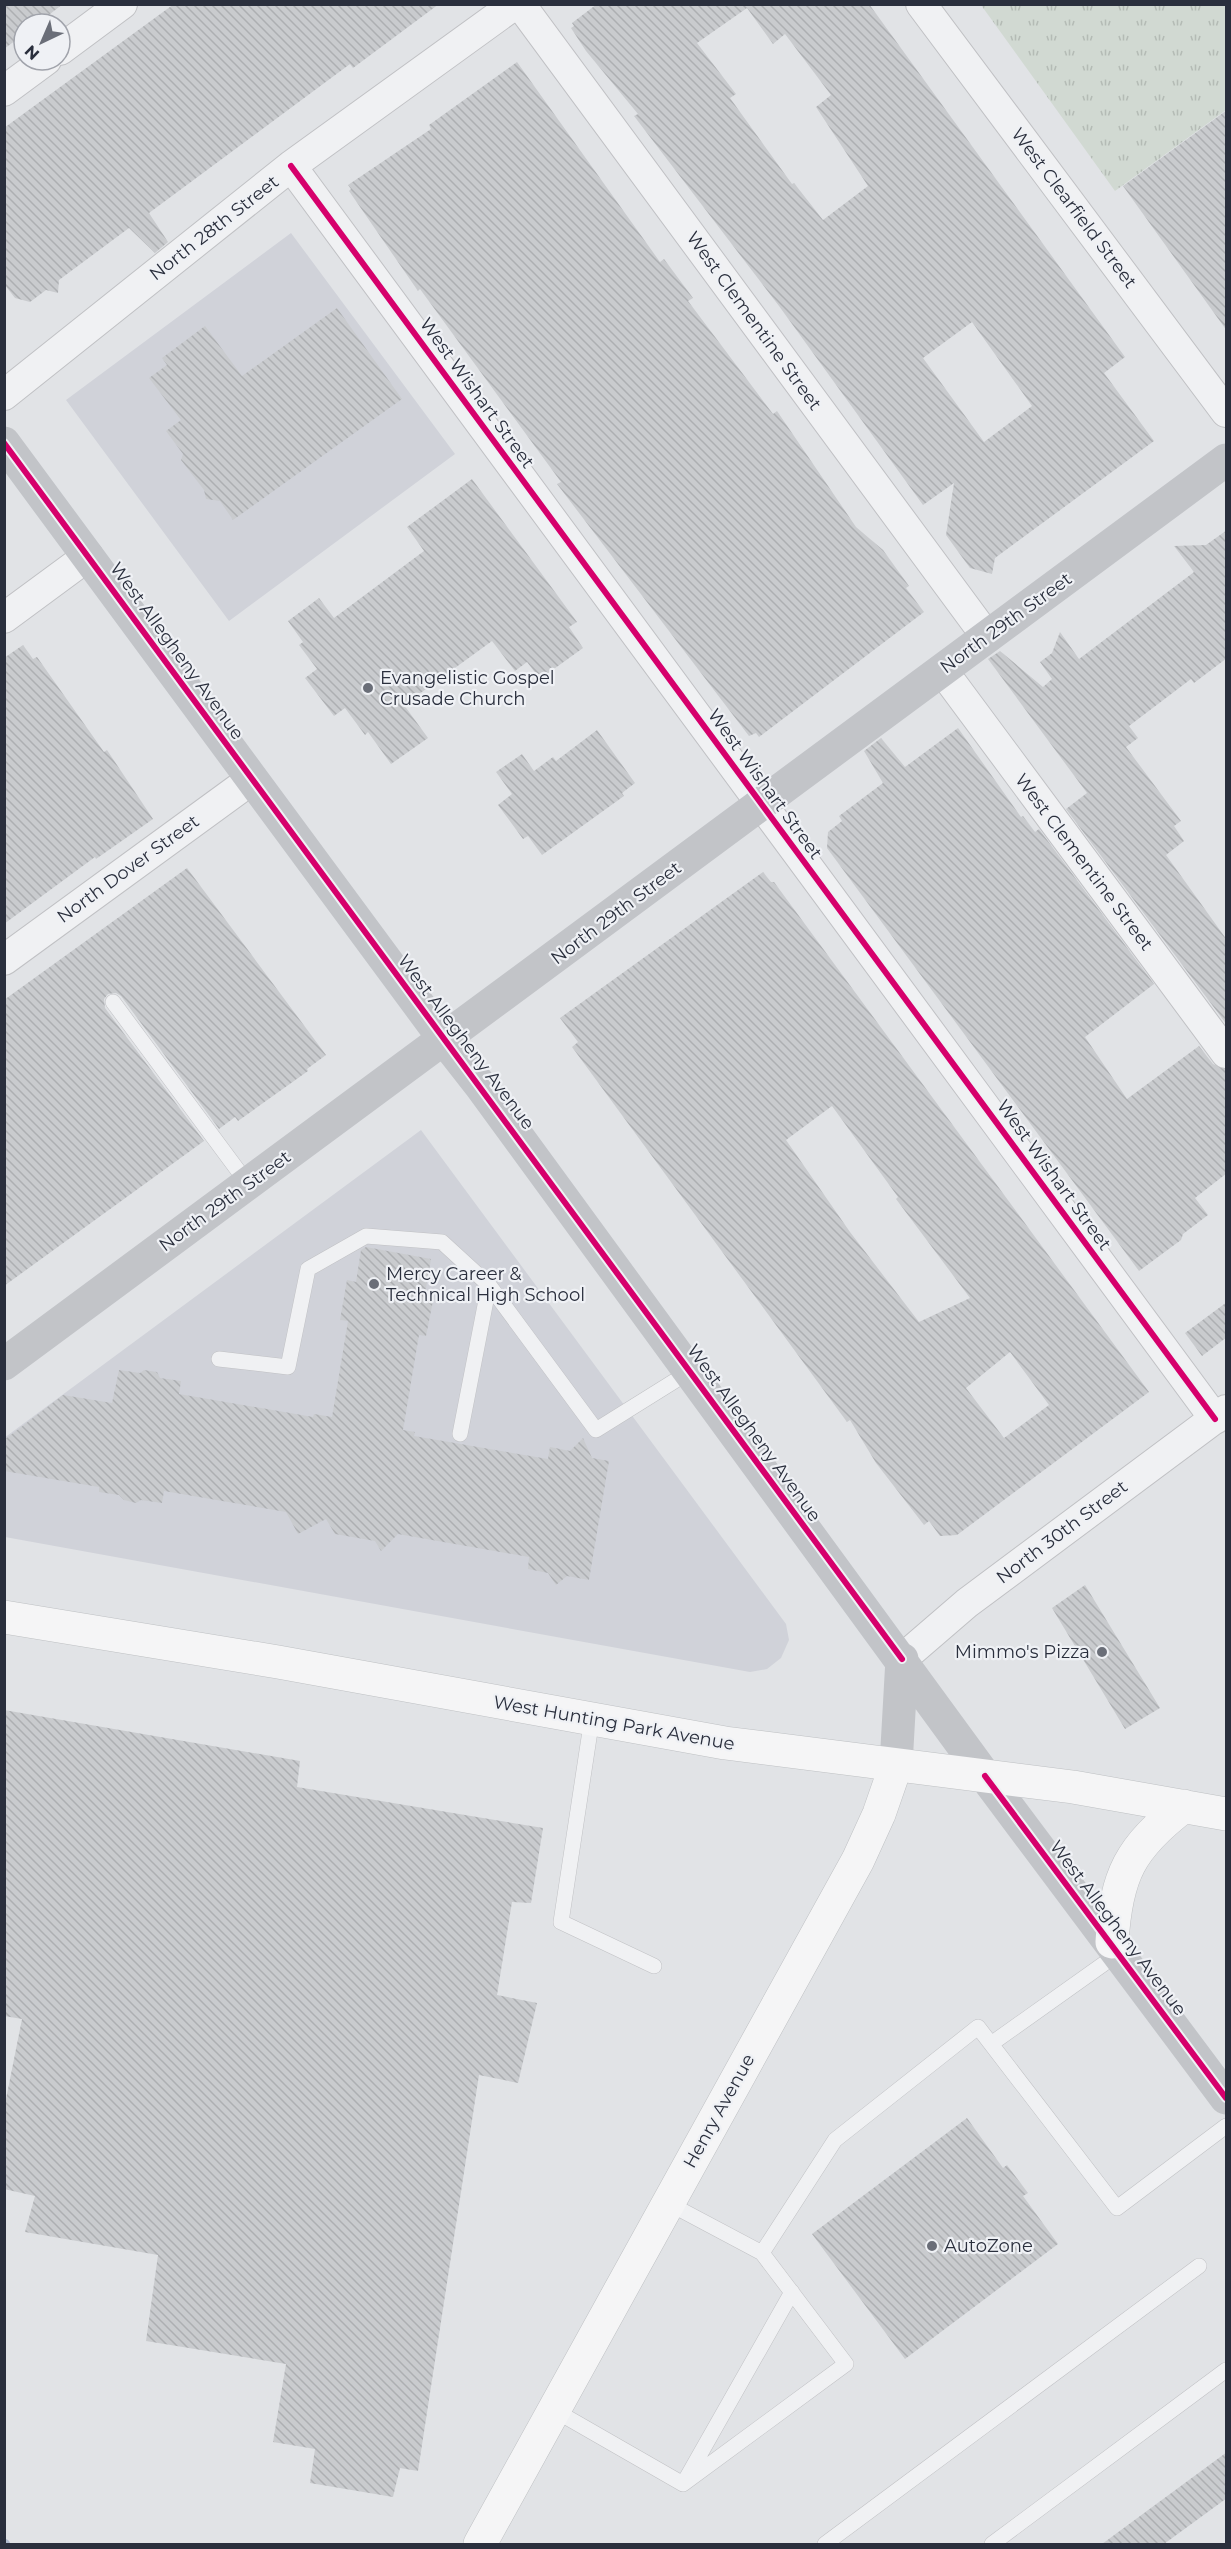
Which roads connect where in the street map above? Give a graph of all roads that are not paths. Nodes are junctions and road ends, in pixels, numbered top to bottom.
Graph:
1 (122, 4) edge
2 (515, 4) edge
3 (520, 4) edge
4 (921, 4) edge
5 (72, 41) edge
6 (30, 72) edge
7 (4, 91) edge
8 (291, 166) junction
9 (4, 394) edge
10 (1227, 412) edge
11 (4, 443) edge
12 (1227, 460) edge
13 (88, 556) junction
14 (4, 618) edge
15 (987, 637) junction
16 (942, 670) junction
17 (252, 779) junction
18 (761, 804) junction
19 (4, 960) edge
20 (113, 1002) dead end
21 (444, 1039) junction
22 (1227, 1053) edge
23 (248, 1184) junction
24 (489, 1286) junction
25 (219, 1359) dead end
26 (4, 1364) edge
27 (689, 1372) junction
28 (1221, 1414) edge
29 (460, 1434) dead end
30 (4, 1617) edge
31 (902, 1659) junction
32 (592, 1718) junction
33 (896, 1765) junction
34 (985, 1776) junction
35 (1184, 1806) junction
36 (1227, 1814) edge
37 (1115, 1948) junction
38 (654, 1966) dead end
39 (991, 2044) junction
40 (1227, 2098) edge
41 (1227, 2126) edge
42 (668, 2203) junction
43 (762, 2253) junction
44 (1198, 2266) dead end
45 (792, 2292) junction
46 (1227, 2370) edge
47 (554, 2410) junction
48 (683, 2484) junction
49 (480, 2544) edge
50 (825, 2544) edge
51 (992, 2544) edge

1 - 5 street
2 - 8 street, North 28th Street
3 - 15 street, West Clementine Street
4 - 10 street, West Clearfield Street
6 - 7 street
8 - 9 street, North 28th Street
8 - 18 street, West Wishart Street
11 - 13 main road, West Allegheny Avenue
12 - 15 main road, North 29th Street
13 - 14 street
13 - 17 main road, West Allegheny Avenue
15 - 16 main road, North 29th Street
16 - 18 main road, North 29th Street
16 - 22 street, West Clementine Street
17 - 19 street, North Dover Street
17 - 21 main road, West Allegheny Avenue
18 - 21 main road, North 29th Street
18 - 28 street, West Wishart Street
20 - 23 lane
21 - 23 main road, North 29th Street
21 - 27 main road, West Allegheny Avenue
23 - 26 main road, North 29th Street
24 - 25 lane
24 - 27 lane
24 - 29 lane
27 - 31 main road, West Allegheny Avenue
28 - 31 street, North 30th Street
30 - 32 main road, West Hunting Park Avenue
31 - 33 main road, Henry Avenue
31 - 34 main road, West Allegheny Avenue
32 - 33 main road, West Hunting Park Avenue
32 - 38 lane
33 - 34 main road, West Hunting Park Avenue
33 - 42 main road, Henry Avenue
34 - 35 main road, West Hunting Park Avenue
34 - 37 main road, West Allegheny Avenue
35 - 36 main road, West Hunting Park Avenue
35 - 37 main road
37 - 39 lane
37 - 40 main road, West Allegheny Avenue
39 - 41 lane
39 - 43 lane
42 - 43 lane
42 - 47 main road, Henry Avenue
43 - 45 lane
44 - 50 lane
45 - 48 lane
45 - 48 lane
46 - 51 lane
47 - 48 lane
47 - 49 main road, Henry Avenue

